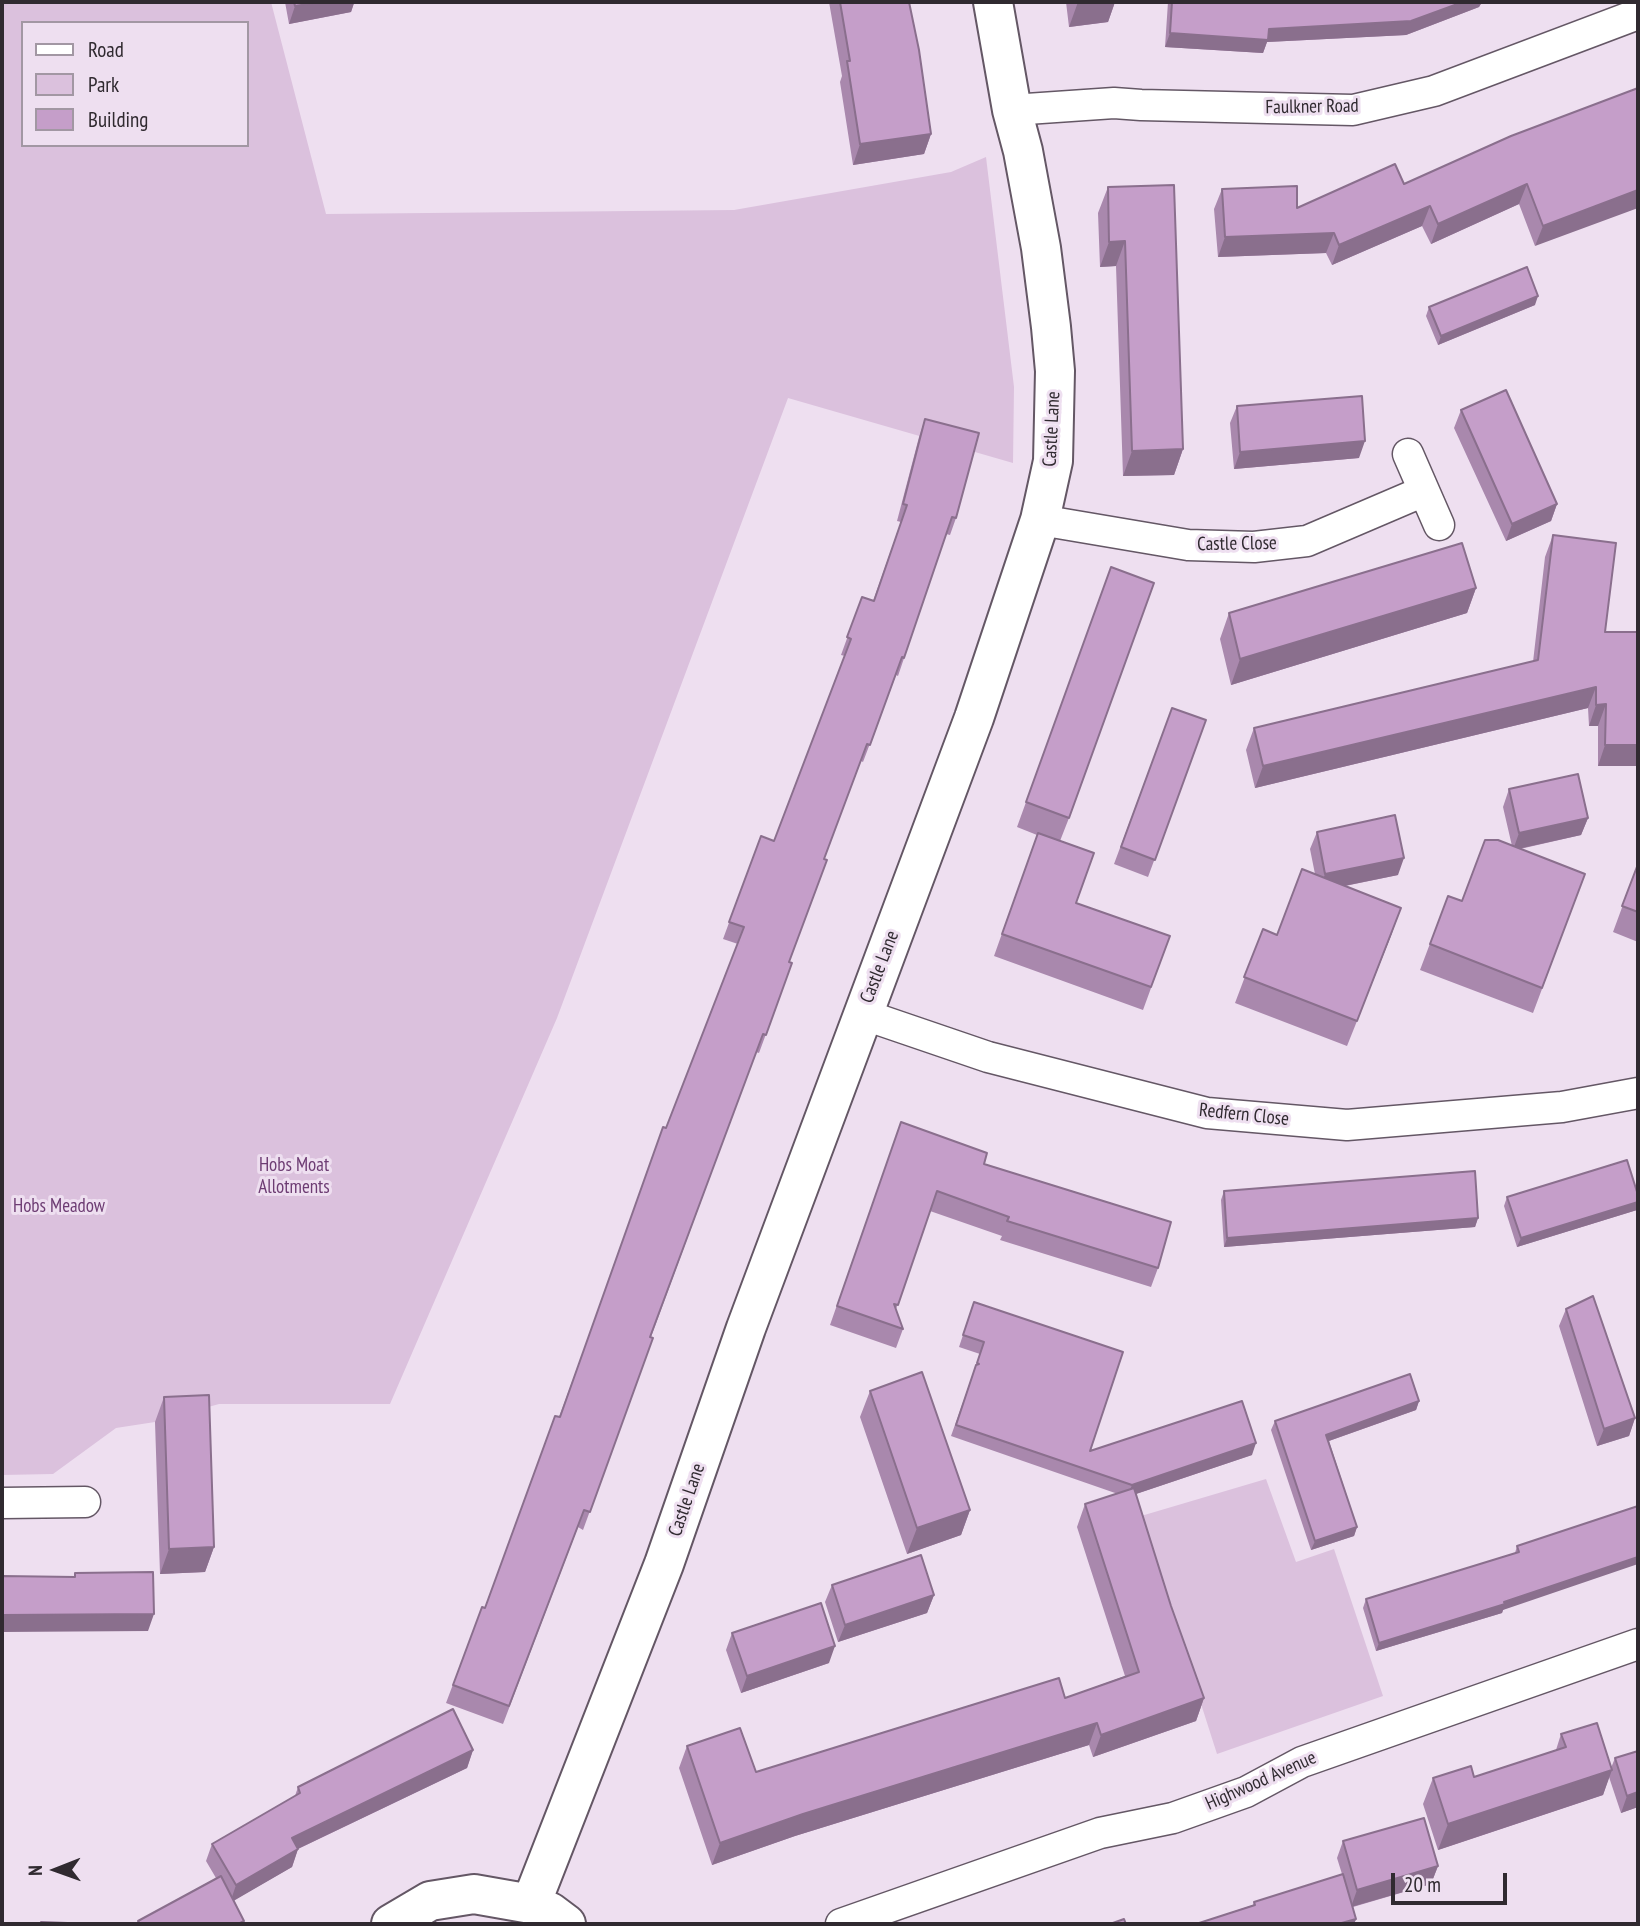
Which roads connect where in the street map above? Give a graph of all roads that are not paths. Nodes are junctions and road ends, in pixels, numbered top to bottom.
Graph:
1 (993, 2) edge
2 (1638, 14) edge
3 (1012, 110) junction
4 (1408, 454) dead end
5 (1424, 491) junction
6 (1040, 520) junction
7 (1439, 525) dead end
8 (862, 1014) junction
9 (1638, 1093) edge
10 (85, 1502) dead end
11 (2, 1503) edge
12 (1638, 1644) edge
13 (531, 1904) junction
14 (391, 1924) edge
15 (566, 1924) edge
16 (841, 1924) edge

1 - 3 street, Castle Lane
2 - 3 street, Faulkner Road
3 - 6 street, Castle Lane
4 - 5 street
5 - 6 street, Castle Close
5 - 7 street
6 - 8 street, Castle Lane
8 - 9 street, Redfern Close
8 - 13 street, Castle Lane
10 - 11 street
12 - 16 street, Highwood Avenue
13 - 14 street
13 - 15 street

